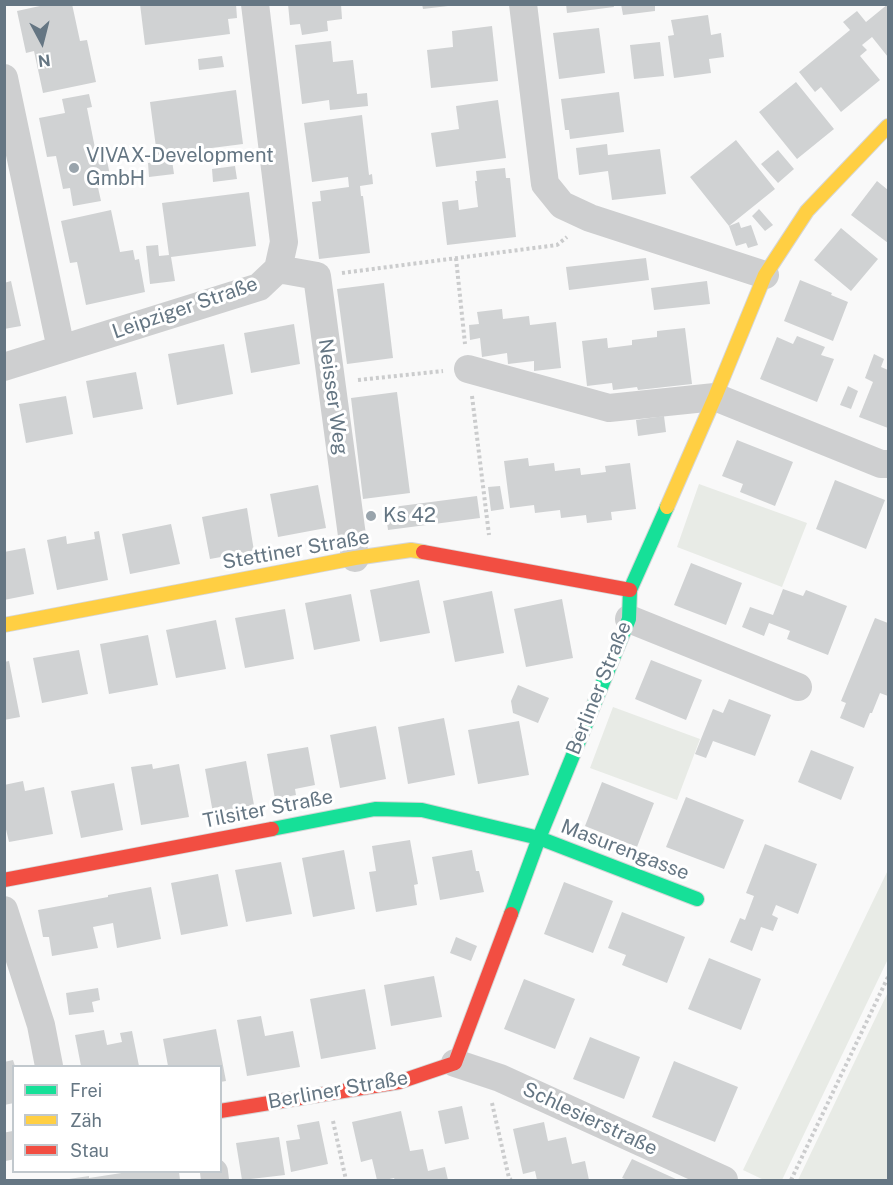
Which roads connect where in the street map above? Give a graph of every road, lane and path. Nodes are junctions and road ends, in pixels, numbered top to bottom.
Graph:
1 (255, 4) edge
2 (523, 4) edge
3 (4, 78) edge
4 (888, 126) edge
5 (590, 218) junction
6 (456, 258) junction
7 (278, 269) junction
8 (765, 275) junction
9 (317, 276) junction
10 (61, 350) junction
11 (4, 367) edge
12 (468, 369) junction
13 (331, 383) junction
14 (715, 397) junction
15 (888, 464) edge
16 (355, 558) junction
17 (493, 564) junction
18 (630, 590) junction
19 (629, 619) junction
20 (4, 625) edge
21 (798, 687) dead end
22 (539, 838) junction
23 (4, 880) edge
24 (697, 899) dead end
25 (4, 910) edge
26 (888, 977) edge
27 (455, 1063) junction
28 (49, 1065) edge
29 (500, 1078) junction
30 (327, 1094) junction
31 (222, 1111) edge
32 (346, 1180) edge
33 (511, 1180) edge
34 (724, 1180) edge
35 (791, 1180) edge

1 - 7 street, Leipziger Straße
2 - 5 street
3 - 10 street
4 - 8 street, Berliner Straße
5 - 6 path
5 - 8 street
6 - 9 path
6 - 12 path
7 - 9 street
7 - 10 street, Leipziger Straße
8 - 14 street, Berliner Straße
9 - 13 street, Neisser Weg
10 - 11 street, Leipziger Straße
12 - 13 path
12 - 14 street
12 - 17 path
13 - 16 street, Neisser Weg
14 - 15 street
14 - 18 street, Berliner Straße
16 - 17 street, Stettiner Straße
16 - 20 street, Stettiner Straße
17 - 18 street, Stettiner Straße
18 - 19 street, Berliner Straße
19 - 21 street
19 - 22 street, Berliner Straße
22 - 23 street, Tilsiter Straße
22 - 24 street, Masurengasse
22 - 27 street, Berliner Straße
25 - 28 street
26 - 35 path
27 - 29 street, Schlesierstraße
27 - 30 street, Berliner Straße
29 - 33 path
29 - 34 street, Schlesierstraße
30 - 31 street, Berliner Straße
30 - 32 path

